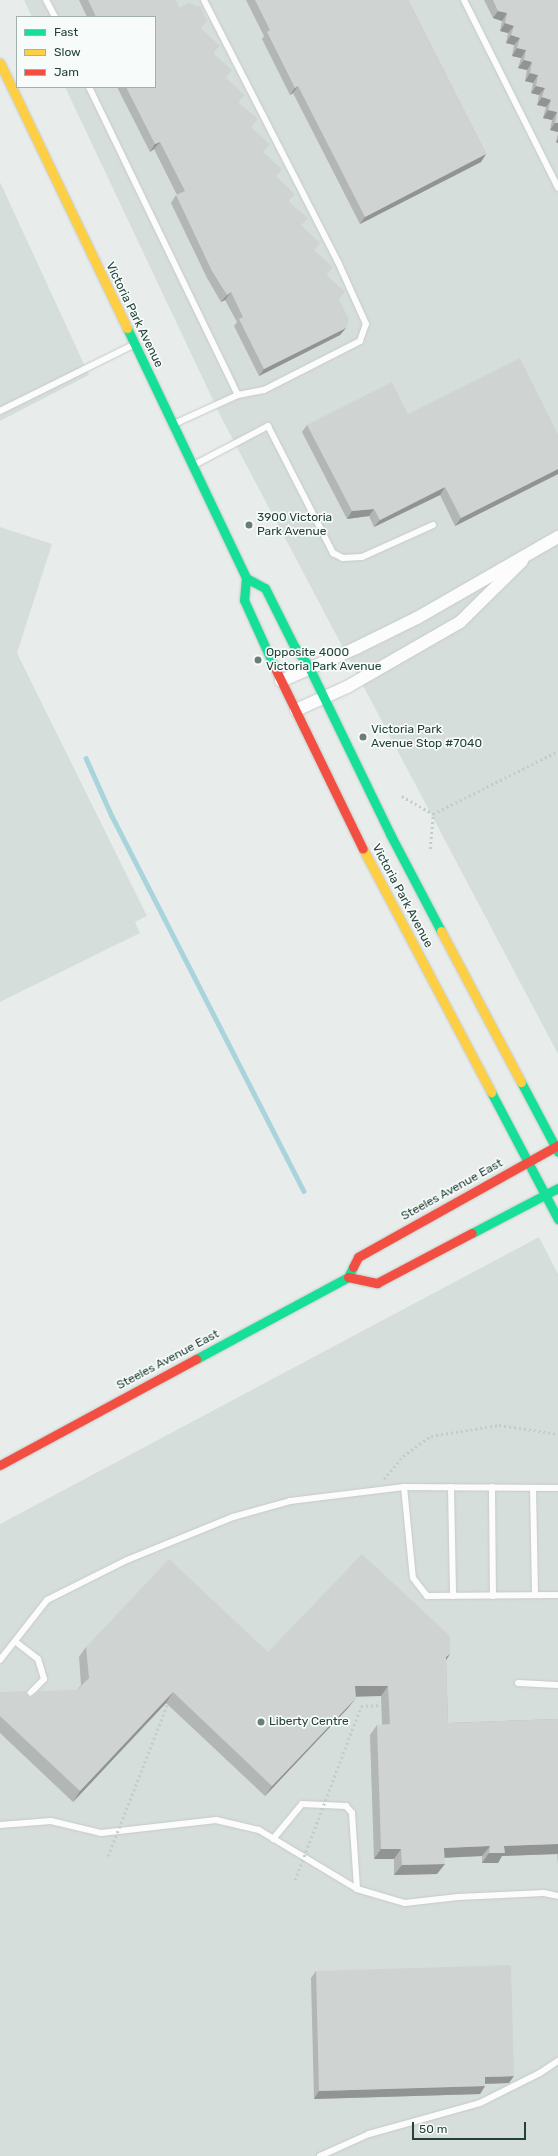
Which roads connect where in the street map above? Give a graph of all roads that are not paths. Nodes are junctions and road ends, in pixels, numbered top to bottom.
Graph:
1 (46, 0) edge
2 (204, 0) edge
3 (464, 0) edge
4 (54, 16) edge
5 (0, 63) edge
6 (89, 88) edge
7 (558, 188) edge
8 (134, 345) junction
9 (238, 395) junction
10 (0, 411) edge
11 (173, 424) junction
12 (194, 465) junction
13 (434, 525) dead end
14 (558, 537) edge
15 (534, 549) junction
16 (246, 578) junction
17 (309, 667) junction
18 (281, 681) junction
19 (324, 698) junction
20 (296, 710) junction
21 (557, 1148) edge
22 (526, 1162) junction
23 (558, 1188) edge
24 (545, 1195) junction
25 (558, 1219) edge
26 (348, 1277) junction
27 (0, 1465) edge
28 (404, 1486) junction
29 (450, 1487) junction
30 (492, 1487) junction
31 (533, 1488) junction
32 (558, 1488) edge
33 (535, 1595) junction
34 (558, 1595) edge
35 (453, 1596) junction
36 (493, 1596) junction
37 (16, 1642) junction
38 (0, 1660) edge
39 (518, 1683) dead end
40 (558, 1684) edge
41 (23, 1702) edge
42 (0, 1825) edge
43 (273, 1839) junction
44 (357, 1889) junction
45 (558, 1896) edge
46 (558, 2061) edge
47 (320, 2156) edge

1 - 4 lane
2 - 9 lane
3 - 7 lane
5 - 8 main road, Victoria Park Avenue
6 - 9 lane
8 - 10 lane
8 - 11 main road, Victoria Park Avenue
9 - 11 lane
11 - 12 main road, Victoria Park Avenue
12 - 13 lane
12 - 16 main road, Victoria Park Avenue
14 - 15 street
15 - 17 street
15 - 19 street
16 - 17 main road, Victoria Park Avenue
16 - 18 main road, Victoria Park Avenue
17 - 18 street
17 - 19 main road, Victoria Park Avenue
18 - 20 main road, Victoria Park Avenue
19 - 20 street
19 - 21 main road, Victoria Park Avenue
20 - 22 main road, Victoria Park Avenue
21 - 22 main road, Steeles Avenue East
22 - 24 main road, Victoria Park Avenue
22 - 26 main road, Steeles Avenue East
23 - 24 main road
24 - 25 main road, Victoria Park Avenue
24 - 26 main road
26 - 27 main road, Steeles Avenue East
28 - 29 lane
28 - 35 lane
28 - 37 lane
29 - 30 lane
29 - 35 lane
30 - 31 lane
30 - 36 lane
31 - 32 lane
31 - 33 lane
33 - 34 lane
33 - 36 lane
35 - 36 lane
37 - 38 lane
37 - 41 lane
39 - 40 lane
42 - 43 lane
43 - 44 lane
43 - 44 lane
44 - 45 lane
46 - 47 lane

